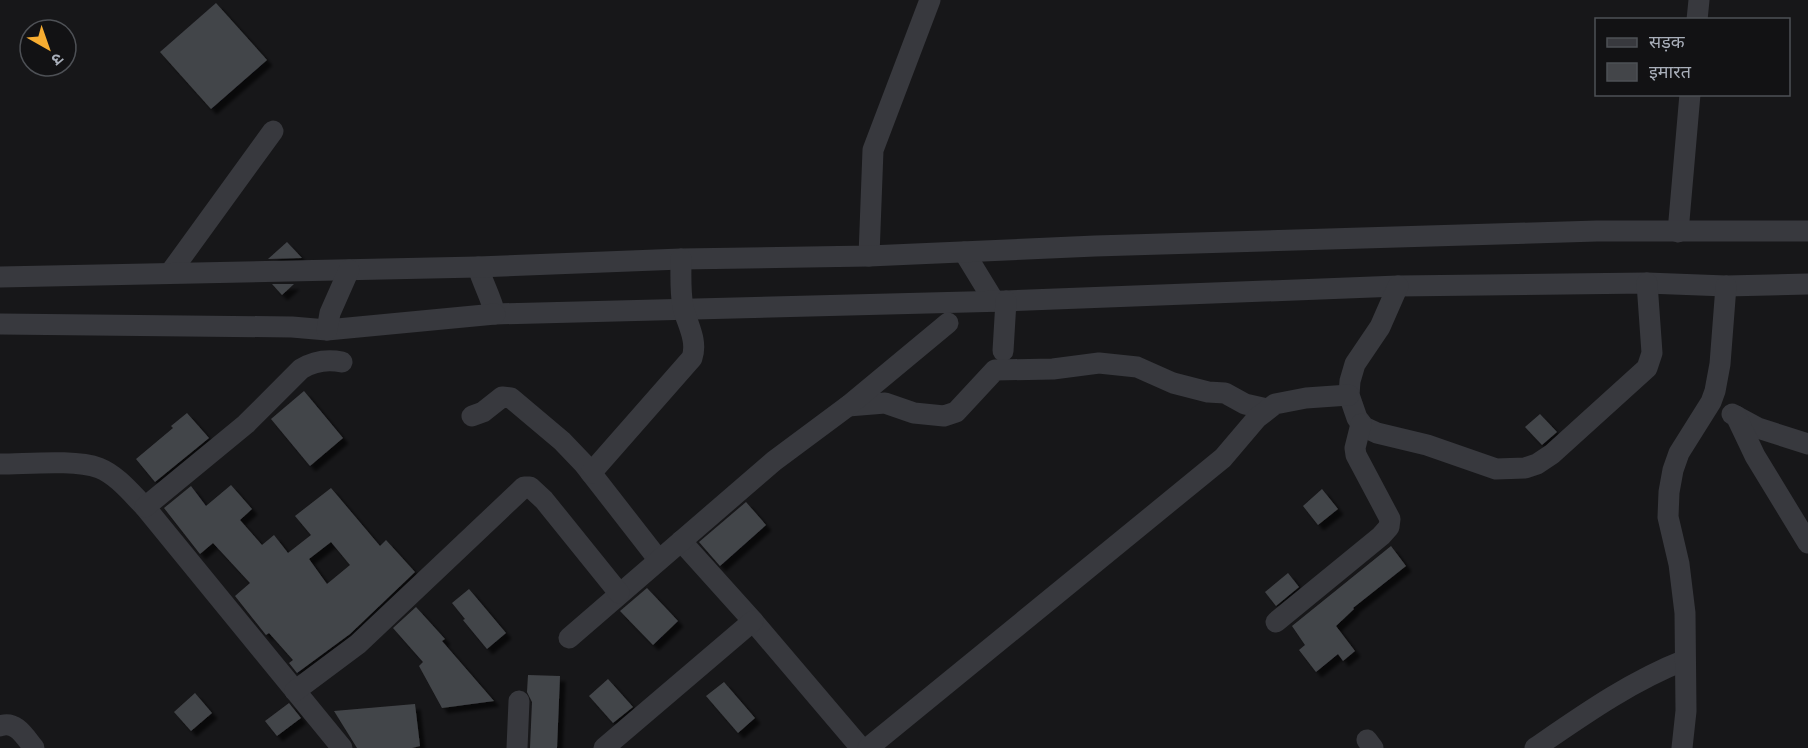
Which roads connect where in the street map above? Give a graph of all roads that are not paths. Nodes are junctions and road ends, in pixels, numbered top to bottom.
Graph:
1 (930, 0) edge
2 (1699, 0) edge
3 (1697, 18) edge
4 (1690, 96) edge
5 (273, 131) dead end
6 (1808, 231) edge
7 (1678, 232) junction
8 (964, 252) junction
9 (869, 256) junction
10 (681, 259) junction
11 (478, 267) junction
12 (349, 270) junction
13 (170, 273) junction
14 (0, 277) edge
15 (1647, 283) junction
16 (1808, 284) edge
17 (1398, 286) junction
18 (1726, 286) junction
19 (1000, 301) junction
20 (683, 308) junction
21 (495, 314) junction
22 (948, 323) dead end
23 (0, 324) edge
24 (327, 330) junction
25 (999, 361) junction
26 (342, 362) dead end
27 (1349, 395) junction
28 (1711, 402) junction
29 (848, 406) junction
30 (1268, 409) junction
31 (472, 416) dead end
32 (1736, 417) junction
33 (1361, 424) junction
34 (1808, 444) edge
35 (0, 464) edge
36 (591, 474) junction
37 (146, 507) junction
38 (681, 541) junction
39 (1808, 543) edge
40 (658, 559) junction
41 (619, 593) junction
42 (753, 621) junction
43 (1276, 622) dead end
44 (569, 638) dead end
45 (1685, 660) junction
46 (295, 691) junction
47 (519, 701) dead end
48 (0, 726) edge
49 (34, 748) edge
50 (342, 748) edge
51 (517, 748) edge
52 (604, 748) edge
53 (861, 748) edge
54 (868, 748) edge
55 (1535, 748) edge
56 (1682, 748) edge

1 - 9 street
2 - 3 street
4 - 7 street
5 - 13 street
6 - 7 street
7 - 8 street
8 - 9 street
8 - 19 street
9 - 10 street
10 - 11 street
10 - 20 street
11 - 12 street
11 - 21 street
12 - 13 street
12 - 24 street
13 - 14 street
15 - 17 street
15 - 18 street
15 - 33 street
16 - 18 street
17 - 19 street
17 - 27 street
18 - 28 street
19 - 20 street
19 - 25 street
20 - 21 street
20 - 36 street
21 - 24 street
22 - 29 street
23 - 24 street
25 - 29 street
25 - 30 street
26 - 37 street
27 - 30 street
27 - 33 street
28 - 32 street
28 - 45 street
29 - 38 street
30 - 54 street
31 - 36 street
32 - 34 street
32 - 39 street
33 - 43 street
35 - 37 street
36 - 40 street
37 - 46 street
38 - 40 street
38 - 42 street
40 - 41 street
41 - 44 street
41 - 46 street
42 - 52 street
42 - 53 street
45 - 55 street
45 - 56 street
46 - 50 street
47 - 51 street
48 - 49 street

